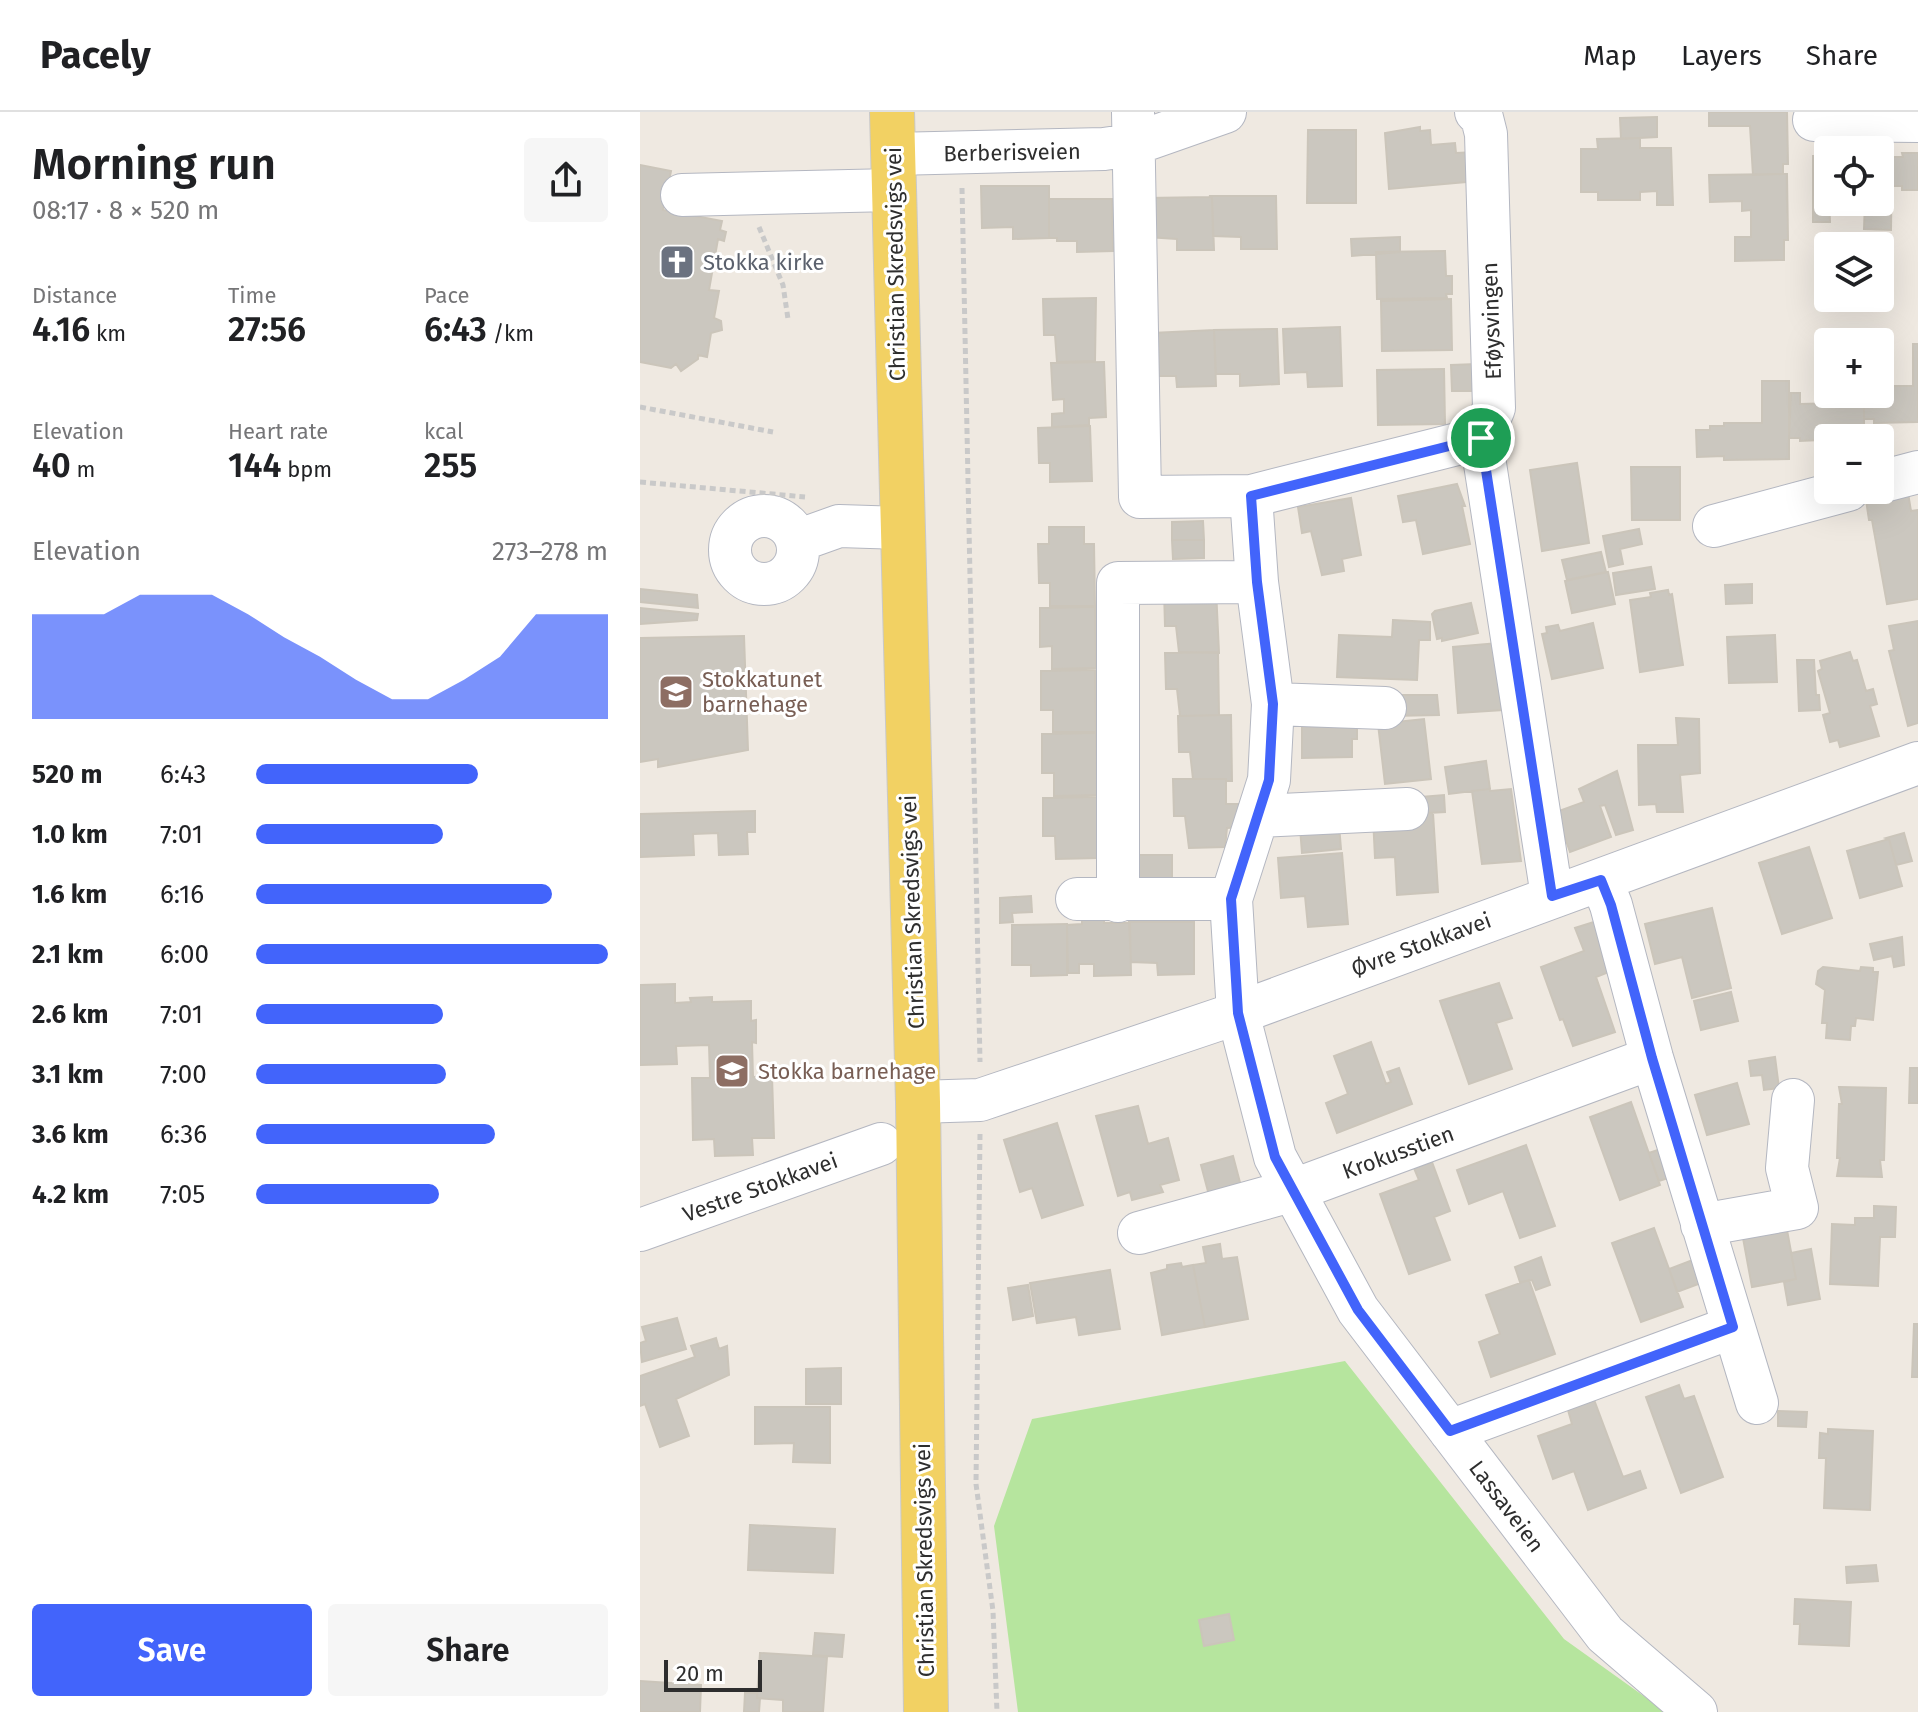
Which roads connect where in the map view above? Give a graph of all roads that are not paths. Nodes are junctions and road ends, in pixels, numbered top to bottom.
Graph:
1 (1225, 112) edge
2 (1476, 112) edge
3 (1814, 120) dead end
4 (1918, 121) edge
5 (1132, 128) edge
6 (893, 152) edge
7 (682, 195) dead end
8 (1481, 438) junction
9 (1918, 472) edge
10 (1894, 478) edge
11 (1251, 496) junction
12 (1814, 499) edge
13 (1714, 526) dead end
14 (902, 528) junction
15 (797, 541) dead end
16 (1257, 582) junction
17 (1273, 704) junction
18 (1385, 708) dead end
19 (1918, 763) edge
20 (1407, 809) dead end
21 (1258, 816) junction
22 (1601, 880) junction
23 (1552, 896) junction
24 (1231, 899) junction
25 (1238, 1013) junction
26 (1652, 1058) junction
27 (1793, 1100) dead end
28 (918, 1102) junction
29 (881, 1144) dead end
30 (1294, 1190) junction
31 (1702, 1225) junction
32 (640, 1230) edge
33 (1139, 1233) dead end
34 (1733, 1327) junction
35 (1757, 1403) dead end
36 (1450, 1431) junction
37 (926, 1712) edge
38 (1696, 1712) edge

1 - 5 street, Berberisveien
2 - 8 street, Eføysvingen
3 - 4 street
5 - 6 street, Berberisveien
5 - 11 street
6 - 7 street, Berberisveien
6 - 14 main road, Christian Skredsvigs vei
8 - 11 street
8 - 23 street
9 - 10 street
11 - 16 street
12 - 13 street
14 - 15 street
14 - 28 main road, Christian Skredsvigs vei
16 - 17 street
16 - 24 street
17 - 18 street
17 - 21 street
19 - 22 street, Øvre Stokkavei
20 - 21 street
21 - 24 street
22 - 23 street, Øvre Stokkavei
22 - 26 street
23 - 25 street, Øvre Stokkavei
24 - 25 street
25 - 28 street, Øvre Stokkavei
25 - 30 street, Lassaveien
26 - 30 street, Krokusstien
26 - 31 street
27 - 31 street
28 - 37 main road, Christian Skredsvigs vei
29 - 32 street, Vestre Stokkavei
30 - 33 street, Krokusstien
30 - 36 street, Lassaveien
31 - 34 street
34 - 35 street
34 - 36 street
36 - 38 street, Lassaveien

